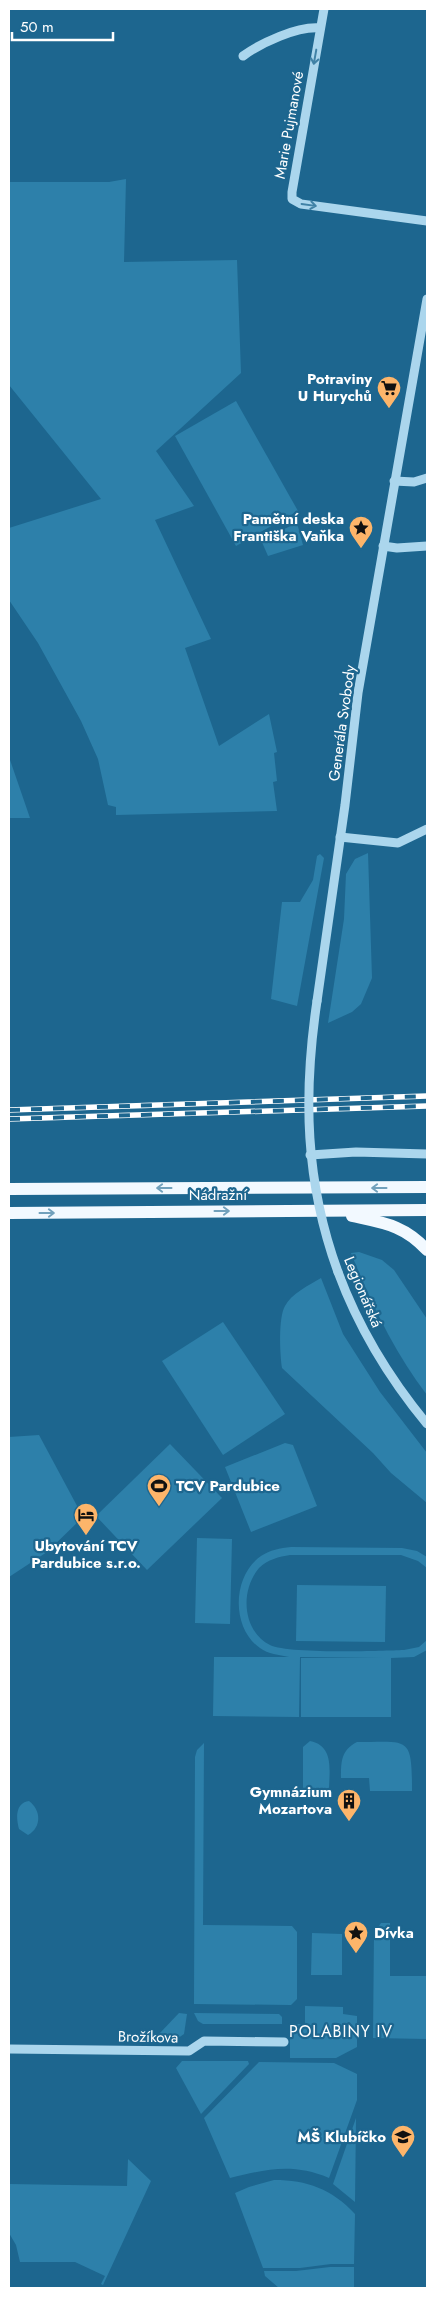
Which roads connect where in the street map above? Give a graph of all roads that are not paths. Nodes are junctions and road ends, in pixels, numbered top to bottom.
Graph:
1 (324, 9) edge
2 (320, 28) junction
3 (242, 56) dead end
4 (427, 221) edge
5 (427, 299) edge
6 (427, 478) edge
7 (394, 481) junction
8 (383, 546) junction
9 (427, 546) edge
10 (427, 829) edge
11 (340, 837) junction
12 (427, 1154) edge
13 (310, 1155) junction
14 (427, 1187) edge
15 (9, 1189) edge
16 (427, 1210) edge
17 (327, 1211) junction
18 (9, 1213) edge
19 (427, 1250) edge
20 (427, 1424) edge
21 (284, 2042) dead end
22 (9, 2049) edge

1 - 2 street, Marie Pujmanové
2 - 3 street
2 -> 4 street, Marie Pujmanové
5 - 7 street, Generála Svobody
6 - 7 street
7 - 8 street, Generála Svobody
8 - 9 street
8 - 11 street, Generála Svobody
10 - 11 street
11 - 13 street, Generála Svobody, bridge
12 - 13 street
13 - 20 street, Legionářská, bridge
14 -> 15 main road, Nádražní
16 - 17 main road, Nádražní
18 -> 17 main road, Nádražní
17 - 19 main road
21 - 22 street, Brožíkova

